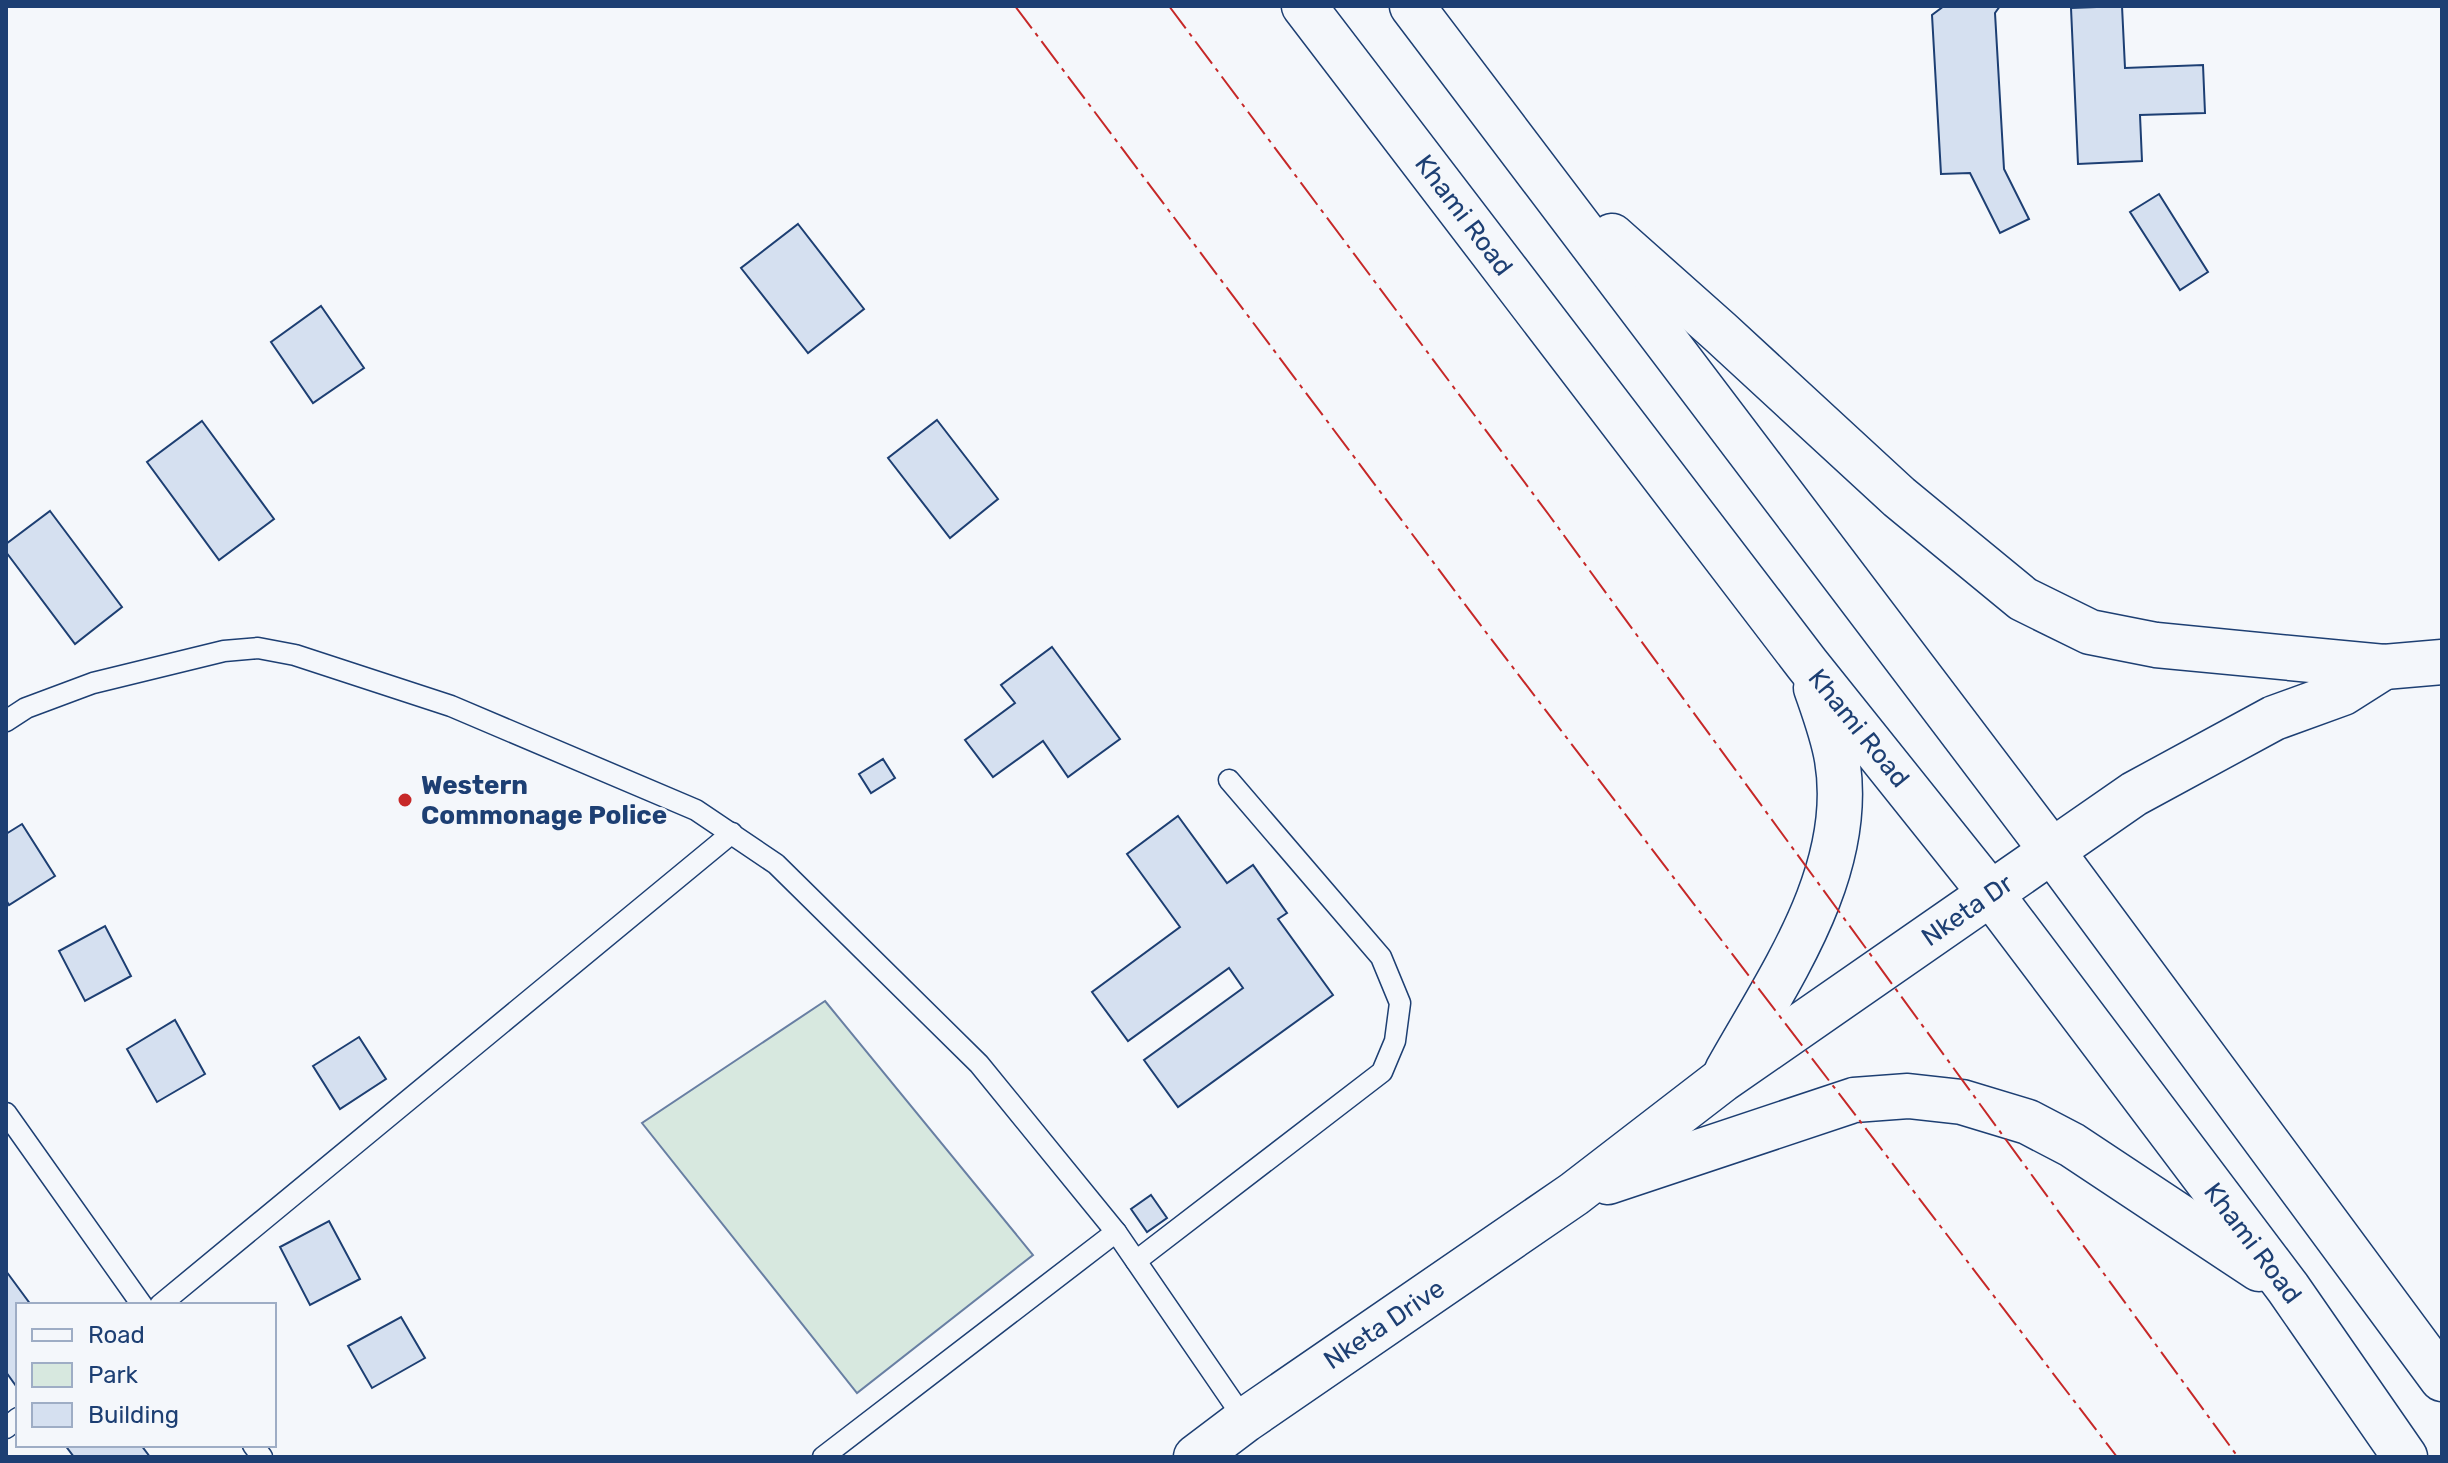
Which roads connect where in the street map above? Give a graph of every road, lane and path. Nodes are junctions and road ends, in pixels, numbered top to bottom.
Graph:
1 (1304, 6) edge
2 (1412, 6) edge
3 (1541, 174) junction
4 (2442, 662) edge
5 (1807, 664) junction
6 (2384, 667) junction
7 (6, 721) edge
8 (1229, 780) dead end
9 (732, 833) junction
10 (2052, 851) junction
11 (1991, 894) junction
12 (1722, 1080) junction
13 (6, 1113) edge
14 (1574, 1194) junction
15 (1116, 1232) junction
16 (1136, 1261) junction
17 (2288, 1288) junction
18 (141, 1303) edge
19 (162, 1303) edge
20 (2442, 1379) edge
21 (1245, 1420) junction
22 (823, 1457) edge
23 (1196, 1457) edge
24 (2405, 1457) edge

1 - 5 main road, Khami Road
2 - 3 main road
3 - 6 main road
3 - 10 main road
4 - 6 main road
5 - 11 main road, Khami Road
5 - 12 main road
6 - 10 main road, Nketa Dr
7 - 9 lane
8 - 16 lane
9 - 15 lane
9 - 19 lane
10 - 11 main road, Nketa Dr
10 - 20 main road
11 - 12 main road, Nketa Dr
11 - 17 main road, Khami Road
12 - 14 main road, Nketa Dr
13 - 18 lane
14 - 17 main road
14 - 21 main road, Nketa Drive
15 - 16 lane
15 - 22 lane
16 - 21 lane
17 - 24 main road, Khami Road
21 - 23 main road, Nketa Drive

